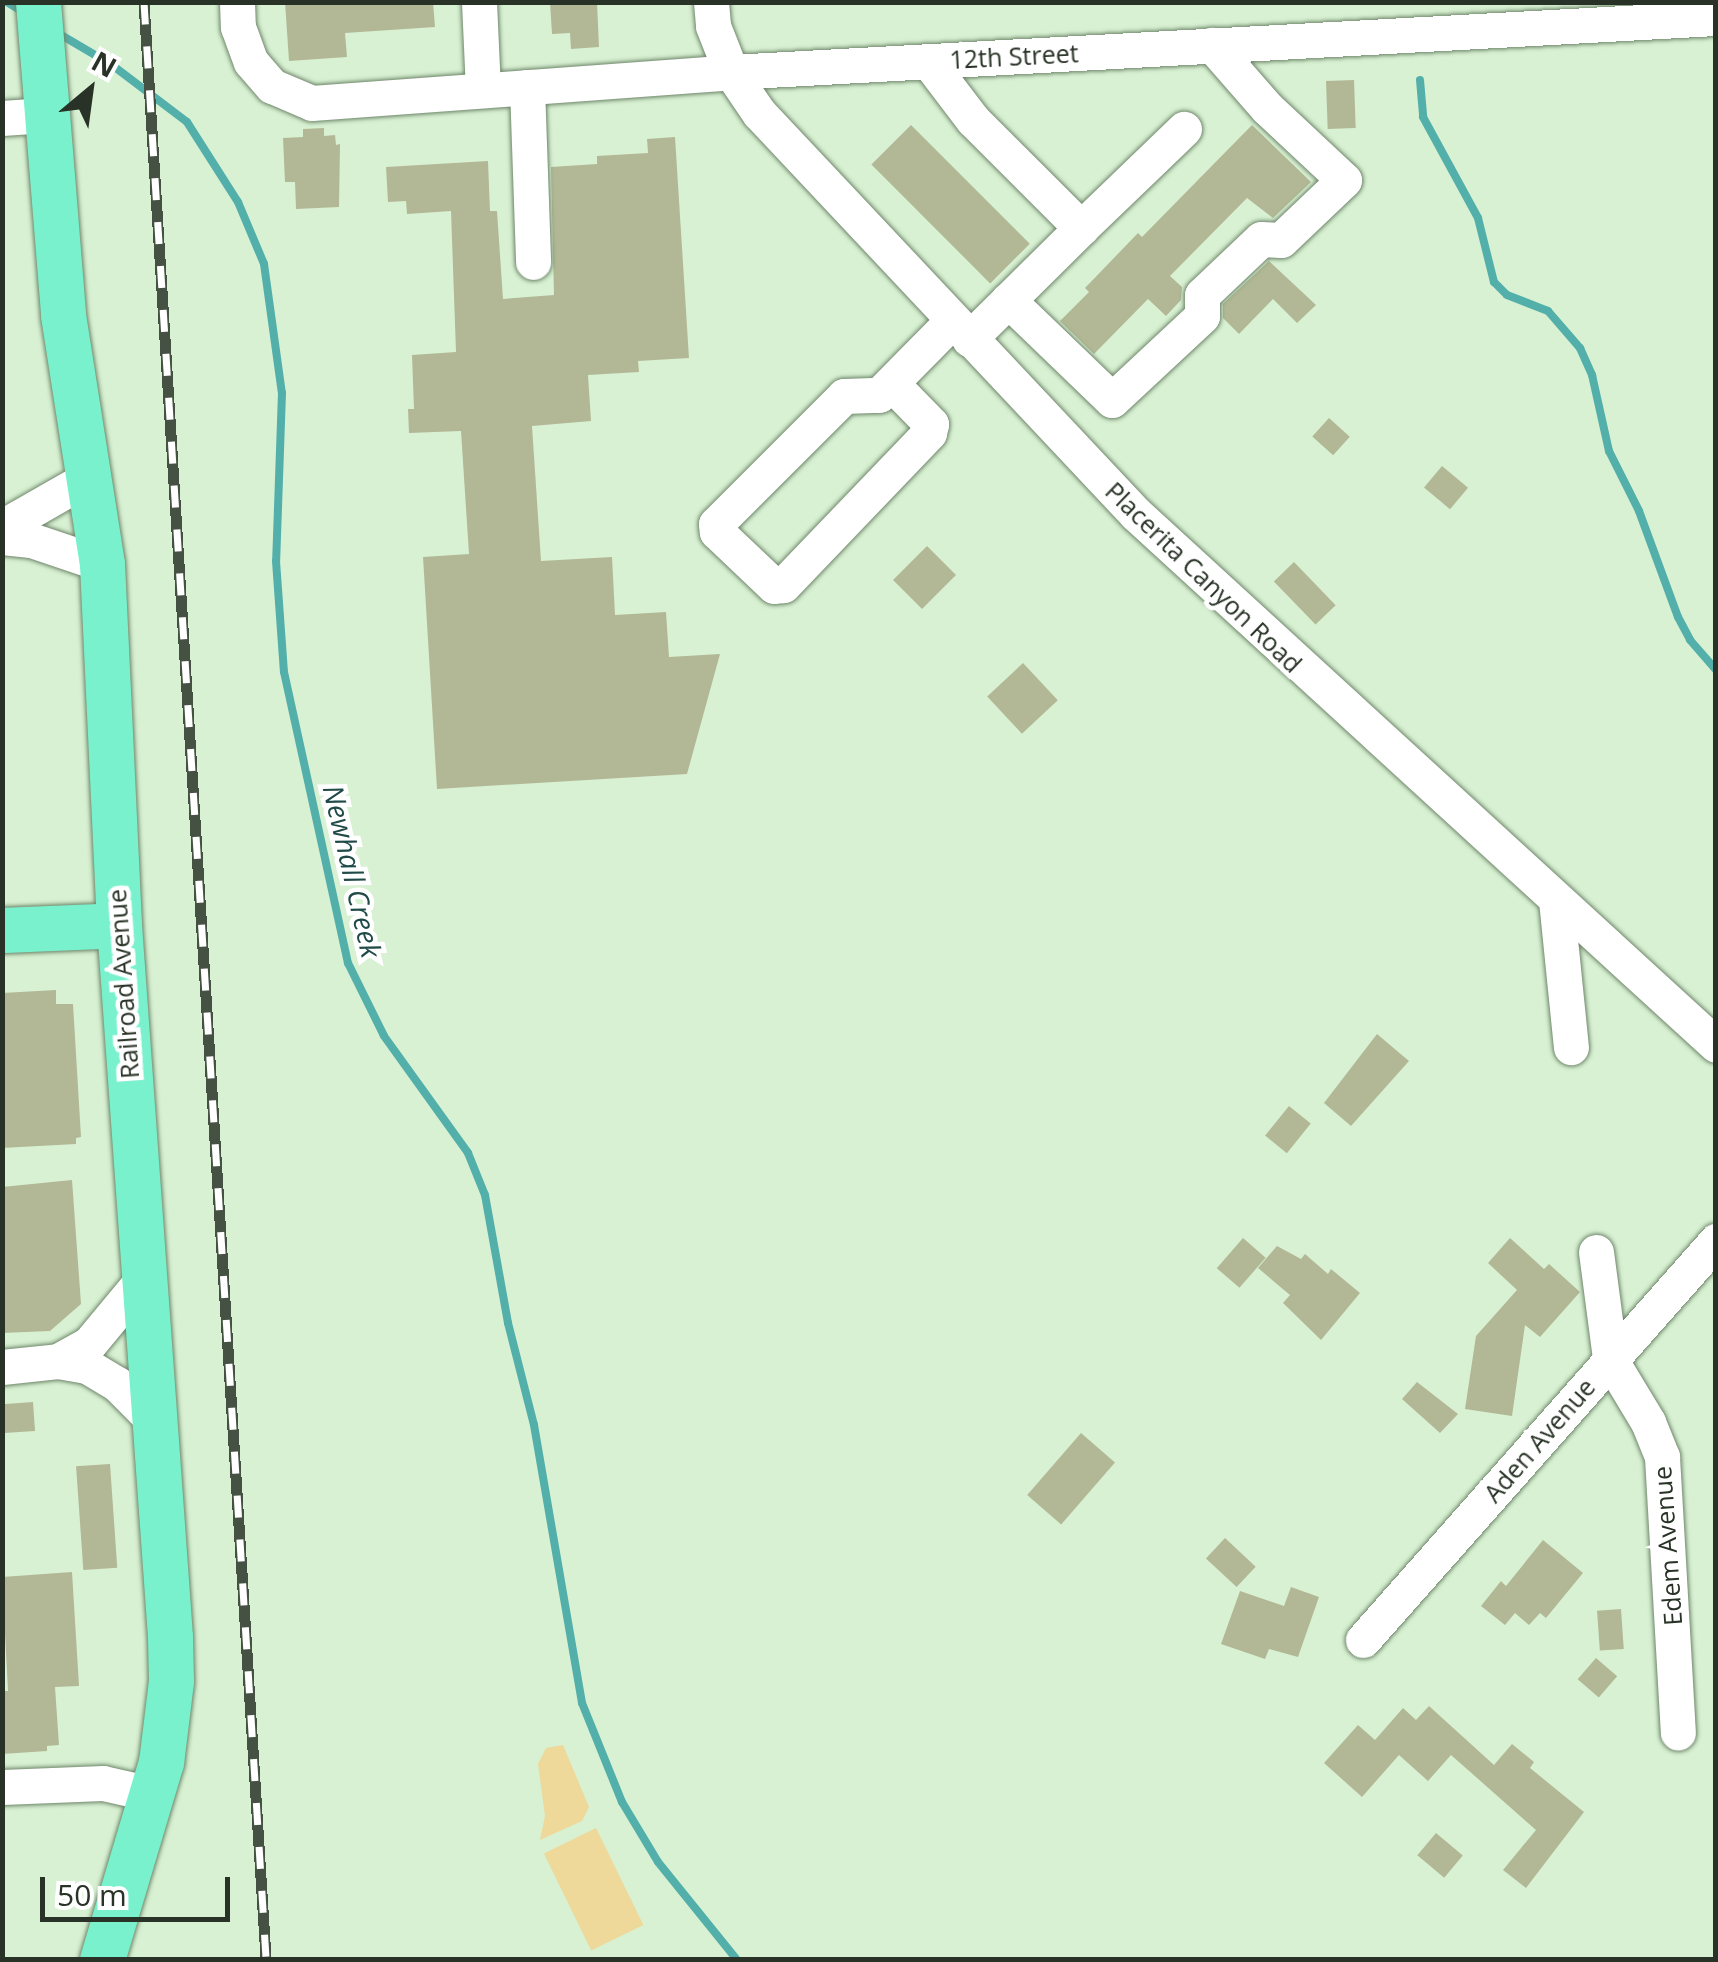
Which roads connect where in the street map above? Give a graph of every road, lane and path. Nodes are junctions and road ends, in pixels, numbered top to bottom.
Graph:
1 (38, 2) edge
2 (236, 2) edge
3 (480, 2) edge
4 (711, 2) edge
5 (1626, 12) edge
6 (1716, 18) edge
7 (1212, 45) junction
8 (928, 60) junction
9 (731, 72) junction
10 (527, 87) junction
11 (482, 90) junction
12 (30, 102) edge
13 (1184, 128) dead end
14 (1081, 228) junction
15 (533, 262) dead end
16 (1008, 300) junction
17 (961, 330) junction
18 (892, 384) junction
19 (91, 476) junction
20 (2, 527) edge
21 (2, 537) edge
22 (102, 564) junction
23 (1556, 900) junction
24 (119, 926) junction
25 (2, 930) edge
26 (1716, 1045) edge
27 (1571, 1046) dead end
28 (1716, 1241) edge
29 (1596, 1252) dead end
30 (142, 1280) junction
31 (1610, 1359) junction
32 (58, 1361) junction
33 (2, 1367) edge
34 (154, 1420) junction
35 (1363, 1640) dead end
36 (1678, 1732) dead end
37 (2, 1786) edge
38 (152, 1794) junction
39 (102, 1960) edge

1 - 12 main road, Railroad Avenue
2 - 11 street, 12th Street
3 - 11 street
4 - 9 street, Placerita Canyon Road
5 - 6 street, 12th Street
5 - 7 street, 12th Street
7 - 8 street, 12th Street
7 - 16 street
8 - 9 street, 12th Street
8 - 14 street
9 - 10 street, 12th Street
9 - 17 street, Placerita Canyon Road
10 - 11 street, 12th Street
10 - 15 street
12 - 19 main road, Railroad Avenue
13 - 14 street
14 - 16 street
16 - 17 street
17 - 18 street
17 - 23 street, Placerita Canyon Road
18 - 18 street
19 - 20 street
19 - 22 main road, Railroad Avenue
21 - 22 street
22 - 24 main road, Railroad Avenue
23 - 26 street, Placerita Canyon Road
23 - 27 street
24 - 25 main road
24 - 30 main road, Railroad Avenue
28 - 31 street, Aden Avenue
29 - 31 street, Edem Avenue
30 - 32 street
30 - 34 main road, Railroad Avenue
31 - 35 street, Aden Avenue
31 - 36 street, Edem Avenue
32 - 33 street
32 - 34 street
34 - 38 main road, Railroad Avenue
37 - 38 street
38 - 39 main road, Railroad Avenue

